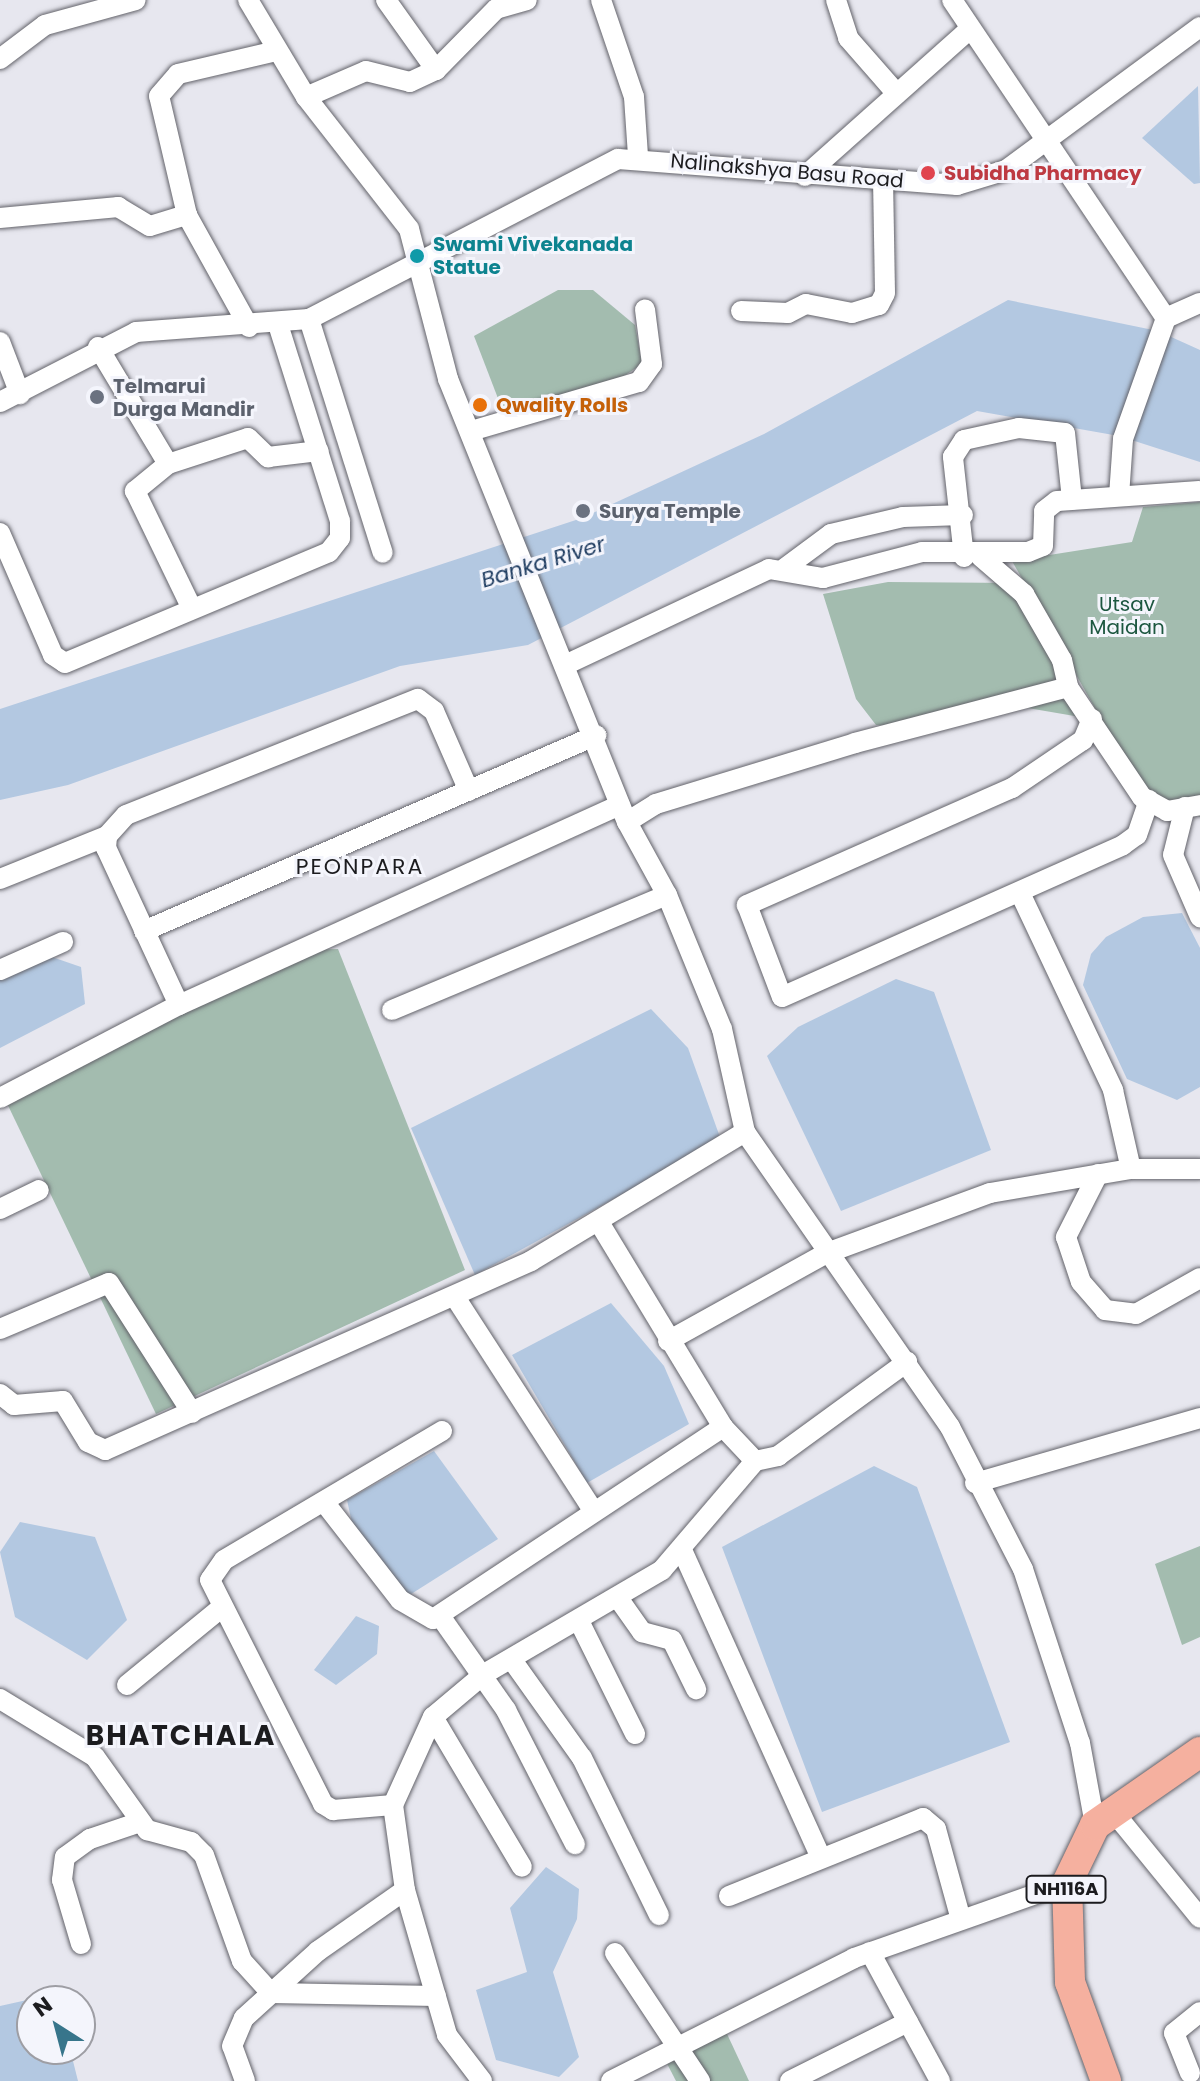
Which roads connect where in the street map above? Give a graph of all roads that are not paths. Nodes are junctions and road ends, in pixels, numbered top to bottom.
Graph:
1 (136, 0) edge
2 (248, 0) edge
3 (386, 0) edge
4 (527, 0) edge
5 (601, 0) edge
6 (836, 0) edge
7 (952, 0) edge
8 (104, 4) edge
9 (1200, 27) edge
10 (968, 31) junction
11 (276, 51) junction
12 (0, 59) edge
13 (436, 70) junction
14 (897, 94) junction
15 (306, 97) junction
16 (1047, 141) junction
17 (638, 156) junction
18 (805, 176) junction
19 (883, 181) junction
20 (187, 215) junction
21 (0, 218) edge
22 (419, 265) junction
23 (1200, 303) edge
24 (645, 309) dead end
25 (741, 311) dead end
26 (309, 319) junction
27 (278, 324) junction
28 (1166, 326) junction
29 (249, 327) junction
30 (0, 342) edge
31 (98, 347) junction
32 (20, 394) junction
33 (0, 402) edge
34 (471, 431) junction
35 (319, 451) junction
36 (168, 464) junction
37 (1200, 491) edge
38 (1119, 496) junction
39 (1072, 500) junction
40 (963, 515) junction
41 (0, 533) edge
42 (383, 553) dead end
43 (973, 557) junction
44 (785, 568) junction
45 (192, 609) junction
46 (565, 665) junction
47 (1068, 687) junction
48 (1092, 719) junction
49 (596, 735) junction
50 (469, 791) junction
51 (1149, 800) junction
52 (1193, 806) edge
53 (624, 814) junction
54 (107, 836) junction
55 (0, 879) edge
56 (667, 895) junction
57 (1021, 895) junction
58 (1200, 917) edge
59 (144, 931) junction
60 (63, 942) dead end
61 (0, 970) edge
62 (179, 1005) junction
63 (392, 1010) dead end
64 (0, 1098) edge
65 (745, 1132) junction
66 (1131, 1169) junction
67 (1200, 1169) edge
68 (1098, 1174) junction
69 (39, 1190) dead end
70 (0, 1209) edge
71 (600, 1224) junction
72 (827, 1253) junction
73 (1200, 1278) edge
74 (455, 1297) junction
75 (0, 1329) edge
76 (668, 1341) junction
77 (907, 1362) junction
78 (0, 1394) edge
79 (192, 1413) junction
80 (1200, 1418) edge
81 (723, 1427) junction
82 (442, 1431) dead end
83 (755, 1461) junction
84 (975, 1483) junction
85 (324, 1502) junction
86 (593, 1510) junction
87 (682, 1550) junction
88 (618, 1598) junction
89 (220, 1609) junction
90 (440, 1616) junction
91 (580, 1623) junction
92 (512, 1660) junction
93 (484, 1674) junction
94 (127, 1685) dead end
95 (696, 1689) dead end
96 (0, 1699) edge
97 (433, 1717) junction
98 (635, 1734) dead end
99 (1200, 1752) edge
100 (393, 1805) junction
101 (1104, 1818) junction
102 (140, 1822) junction
103 (575, 1844) dead end
104 (821, 1858) junction
105 (522, 1867) dead end
106 (1067, 1883) junction
107 (405, 1890) junction
108 (729, 1896) dead end
109 (659, 1915) dead end
110 (1200, 1918) edge
111 (961, 1920) junction
112 (81, 1944) dead end
113 (870, 1952) junction
114 (615, 1953) dead end
115 (271, 1993) junction
116 (436, 1996) junction
117 (1200, 2012) edge
118 (908, 2022) junction
119 (678, 2043) junction
120 (1190, 2073) dead end
121 (245, 2081) edge
122 (482, 2081) edge
123 (611, 2081) edge
124 (700, 2081) edge
125 (790, 2081) edge
126 (940, 2081) edge
127 (1106, 2081) edge

1 - 8 street
2 - 11 street
3 - 13 street
4 - 13 street
5 - 17 street
6 - 14 street
7 - 10 street
8 - 12 street
9 - 16 street, Nalinakshya Basu Road
10 - 14 street
10 - 16 street
11 - 15 street
11 - 20 street
13 - 15 street
14 - 18 street
15 - 22 street
16 - 19 street, Nalinakshya Basu Road
16 - 28 street
17 - 18 street, Nalinakshya Basu Road
17 - 22 street, Nalinakshya Basu Road
18 - 19 street, Nalinakshya Basu Road
19 - 25 street
20 - 21 street
20 - 29 street
22 - 26 street, Nalinakshya Basu Road
22 - 34 street
23 - 28 street
24 - 34 street
26 - 27 street, Nalinakshya Basu Road
26 - 42 street
27 - 29 street, Nalinakshya Basu Road
27 - 35 street
28 - 38 street
29 - 31 street, Nalinakshya Basu Road
30 - 32 street
31 - 32 street, Nalinakshya Basu Road
31 - 36 street
32 - 33 street, Nalinakshya Basu Road
34 - 46 street
35 - 36 street
35 - 45 street
36 - 45 street
37 - 38 street
38 - 39 street
39 - 40 street
39 - 43 street
40 - 43 street
40 - 44 street
41 - 45 street
43 - 44 street
43 - 47 street
44 - 46 street
46 - 49 street
47 - 48 street
47 - 53 street
48 - 51 street
48 - 57 street
49 - 50 street
49 - 53 street
50 - 54 street
50 - 59 street
51 - 52 street
51 - 57 street
52 - 58 street
53 - 56 street
53 - 62 street
54 - 55 street
54 - 59 street
56 - 63 street
56 - 65 street
57 - 66 street
59 - 62 street
60 - 61 street
62 - 64 street
65 - 71 street
65 - 72 street
66 - 67 street
66 - 68 street
68 - 72 street
68 - 73 street
69 - 70 street
71 - 74 street
71 - 76 street
72 - 76 street
72 - 77 street
74 - 79 street
74 - 86 street
75 - 79 street
76 - 81 street
77 - 83 street
77 - 84 street
78 - 79 street
80 - 84 street
81 - 83 street
81 - 86 street
82 - 85 street
83 - 87 street
84 - 101 street
85 - 89 street
85 - 90 street
86 - 90 street
87 - 88 street
87 - 104 street
88 - 91 street
88 - 95 street
89 - 94 street
89 - 100 street
90 - 93 street
91 - 92 street
91 - 98 street
92 - 93 street
92 - 109 street
93 - 97 street
93 - 103 street
96 - 102 street
97 - 100 street
97 - 105 street
99 - 101 highway
100 - 107 street
101 - 106 highway, NH116A
101 - 110 street
102 - 112 street
102 - 115 street
104 - 108 street
104 - 111 street
106 - 111 street
106 - 127 highway, NH116A
107 - 115 street
107 - 116 street
111 - 113 street
113 - 118 street
113 - 119 street
114 - 119 street
115 - 116 street
115 - 121 street
116 - 122 street
117 - 120 street
118 - 125 street
118 - 126 street
119 - 123 street
119 - 124 street

